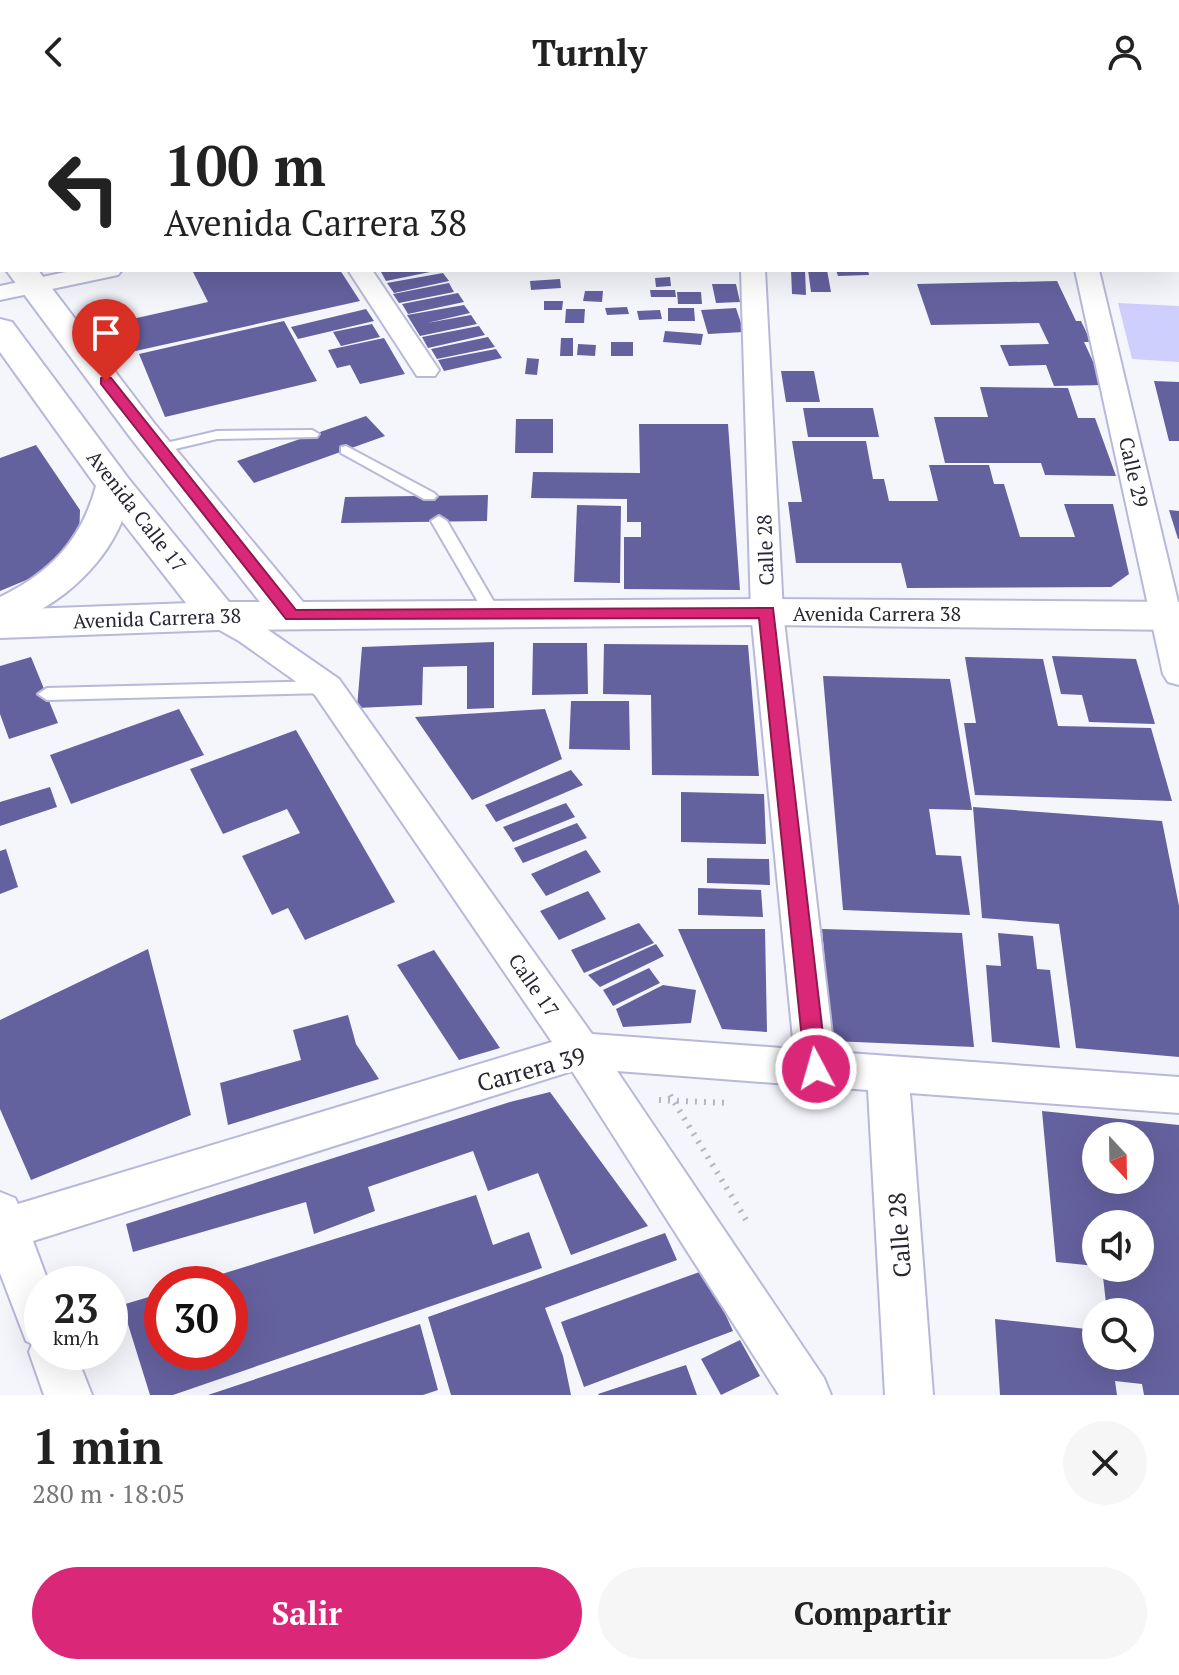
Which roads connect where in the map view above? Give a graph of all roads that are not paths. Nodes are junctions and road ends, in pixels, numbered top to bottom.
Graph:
1 (96, 272) edge
2 (361, 272) edge
3 (753, 272) edge
4 (1088, 272) edge
5 (18, 283) edge
6 (0, 329) edge
7 (426, 370) dead end
8 (312, 434) dead end
9 (158, 449) junction
10 (346, 450) dead end
11 (115, 486) junction
12 (429, 496) dead end
13 (439, 521) dead end
14 (767, 612) junction
15 (0, 613) edge
16 (493, 614) junction
17 (292, 615) junction
18 (218, 616) junction
19 (1174, 616) edge
20 (0, 624) edge
21 (1179, 674) edge
22 (327, 687) junction
23 (47, 694) dead end
24 (581, 1051) junction
25 (816, 1069) junction
26 (888, 1075) junction
27 (1179, 1095) edge
28 (2, 1224) edge
29 (24, 1280) edge
30 (59, 1370) edge
31 (68, 1395) edge
32 (807, 1395) edge
33 (909, 1395) edge

1 - 5 street
2 - 7 street
3 - 14 street, Calle 28
4 - 19 street, Calle 29
5 - 9 main road
6 - 11 main road, Avenida Calle 17
8 - 9 lane
9 - 17 main road
10 - 12 lane
11 - 15 main road
11 - 18 main road, Avenida Calle 17
13 - 16 lane
14 - 16 main road, Avenida Carrera 38
14 - 19 main road, Avenida Carrera 38
14 - 25 street, Calle 28
16 - 17 main road, Avenida Carrera 38
17 - 18 main road, Avenida Carrera 38
18 - 20 main road, Avenida Carrera 38
18 - 22 street, Calle 17
19 - 21 street, Calle 29
22 - 23 lane
22 - 24 street, Calle 17
24 - 25 street, Carrera 39
24 - 28 street, Carrera 39
24 - 32 street, Calle 17
25 - 26 street, Carrera 39
26 - 27 street, Carrera 39
26 - 33 street, Calle 28
28 - 29 street
30 - 31 street

